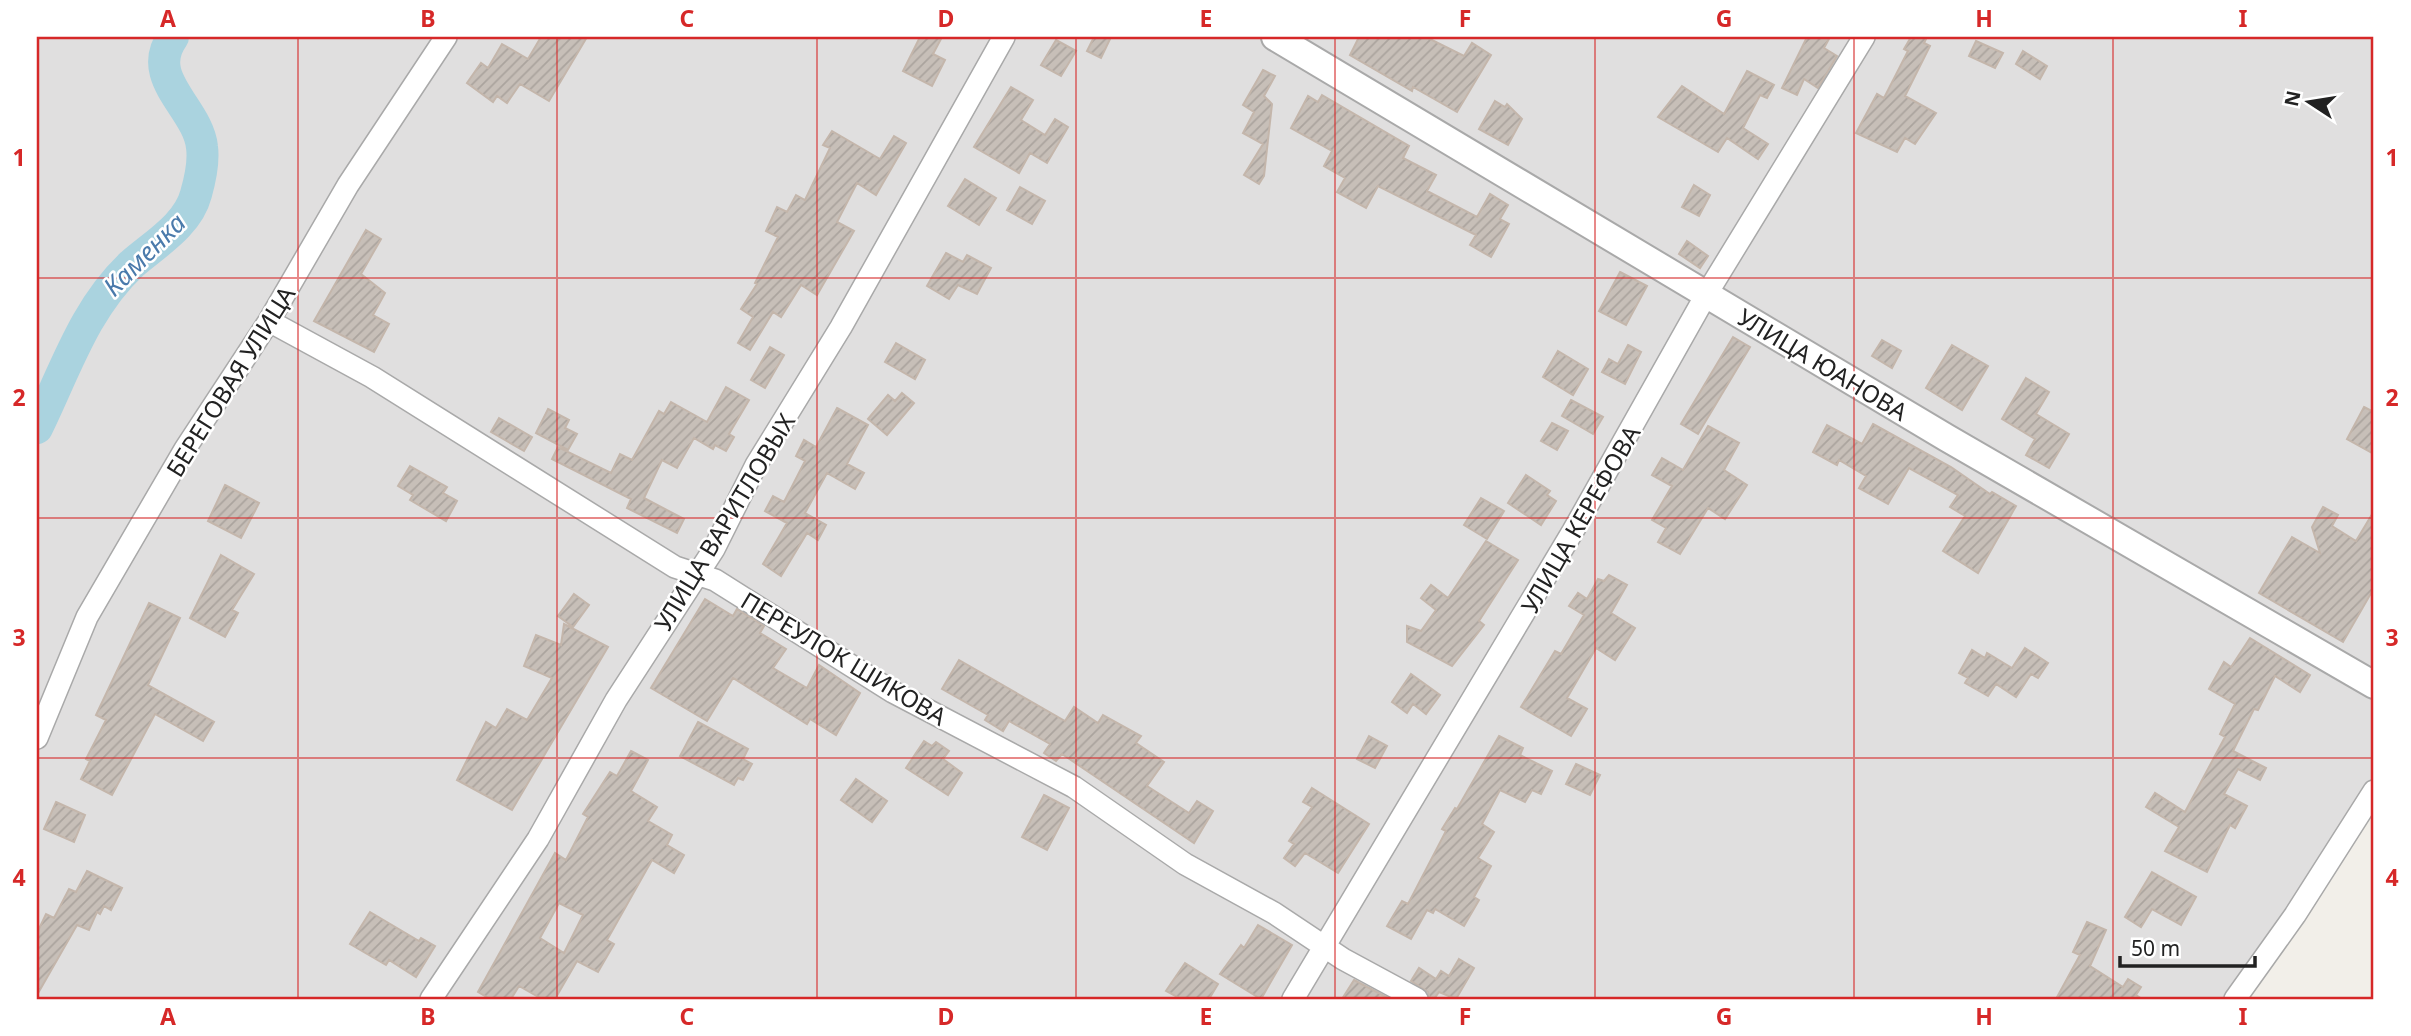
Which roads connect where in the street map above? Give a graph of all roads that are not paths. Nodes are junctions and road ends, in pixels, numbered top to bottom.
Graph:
1 (446, 37) edge
2 (1004, 37) edge
3 (1275, 37) edge
4 (1864, 37) edge
5 (1706, 295) junction
6 (269, 321) junction
7 (697, 576) junction
8 (2374, 685) edge
9 (37, 738) edge
10 (2374, 791) edge
11 (1323, 946) junction
12 (430, 999) edge
13 (1293, 999) edge
14 (1417, 999) edge
15 (2235, 999) edge

1 - 6 street, БЕРЕГОВАЯ УЛИЦА
2 - 7 street, УЛИЦА ВАРИТЛОВЫХ
3 - 5 street, УЛИЦА ЮАНОВА
4 - 5 street, УЛИЦА КЕРЕФОВА
5 - 8 street, УЛИЦА ЮАНОВА
5 - 11 street, УЛИЦА КЕРЕФОВА
6 - 7 street, ПЕРЕУЛОК ШИКОВА
6 - 9 street, БЕРЕГОВАЯ УЛИЦА
7 - 11 street, ПЕРЕУЛОК ШИКОВА
7 - 12 street, УЛИЦА ВАРИТЛОВЫХ
10 - 15 street
11 - 13 street, УЛИЦА КЕРЕФОВА
11 - 14 street, ПЕРЕУЛОК ШИКОВА

